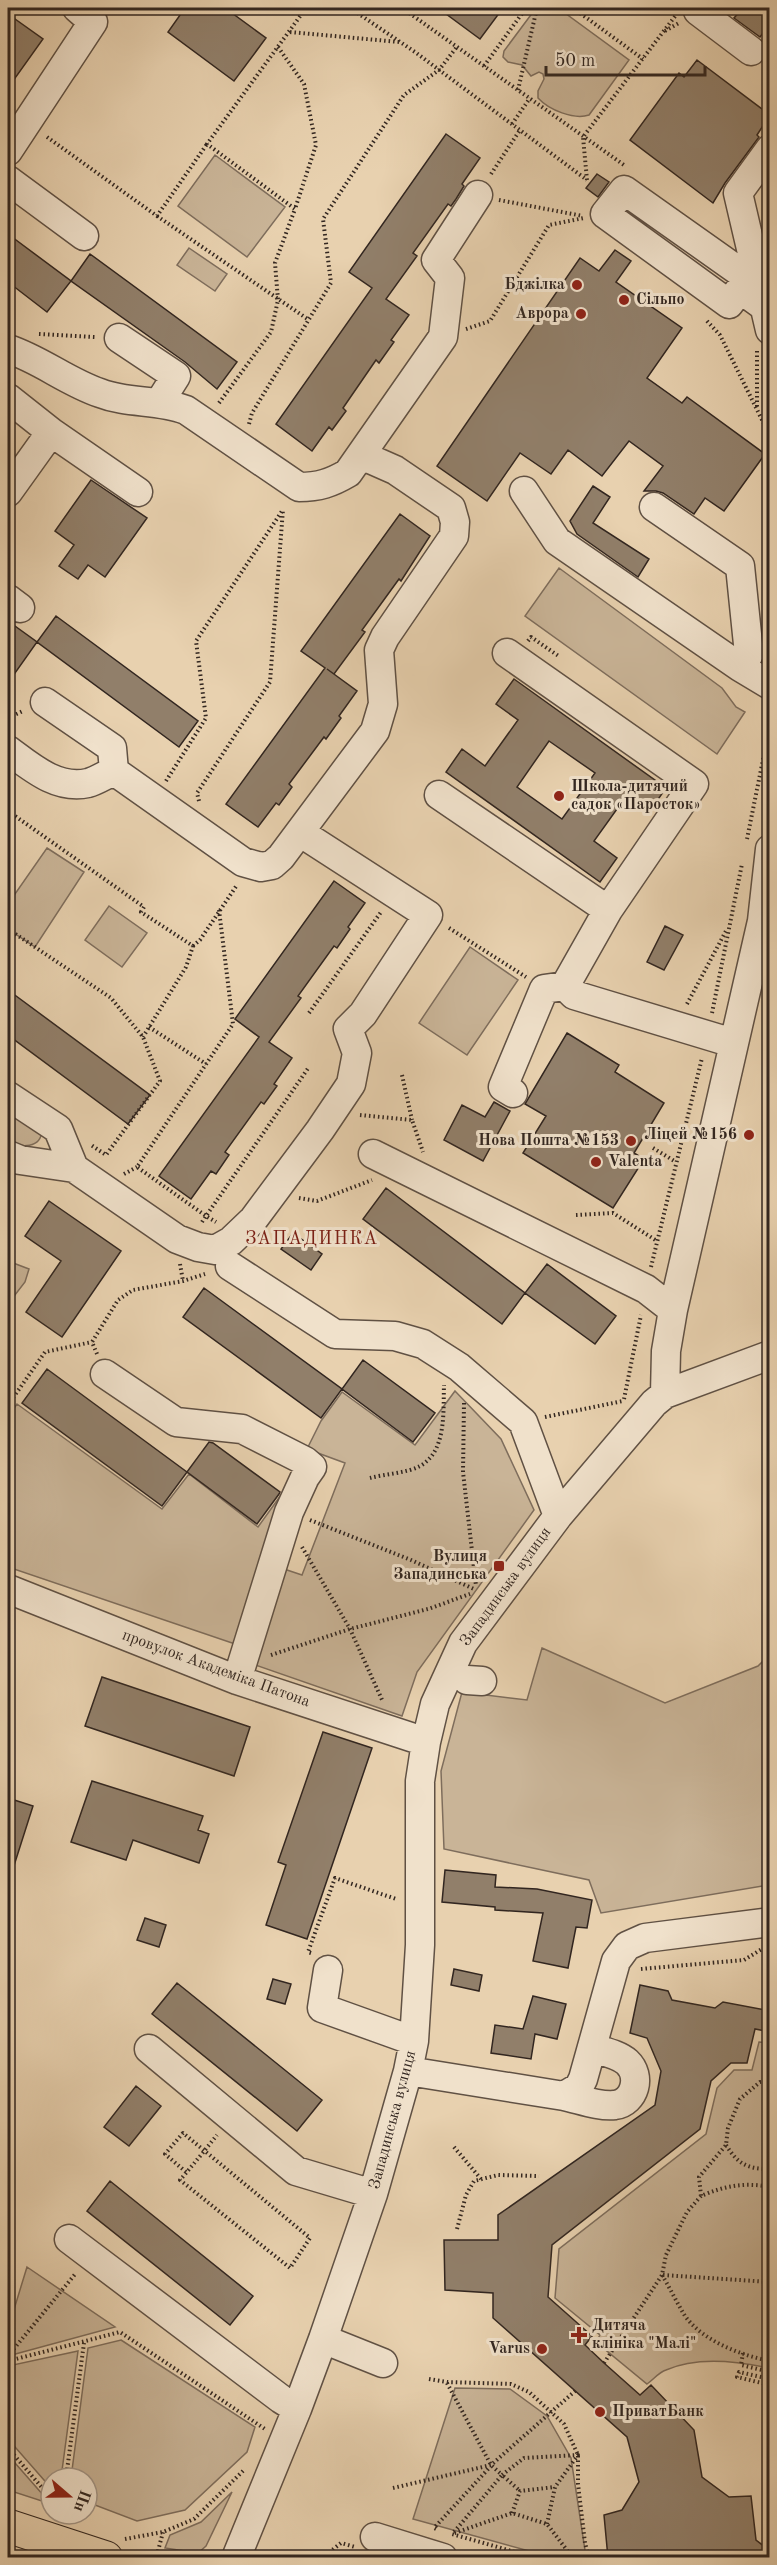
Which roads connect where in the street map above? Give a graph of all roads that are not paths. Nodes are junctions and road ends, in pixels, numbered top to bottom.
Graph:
1 (77, 8) edge
2 (700, 8) edge
3 (751, 51) dead end
4 (770, 149) edge
5 (8, 151) edge
6 (8, 180) edge
7 (478, 195) road end
8 (84, 236) dead end
9 (761, 316) edge
10 (119, 338) road end
11 (11, 350) edge
12 (8, 398) edge
13 (159, 403) junction
14 (51, 432) junction
15 (361, 455) junction
16 (525, 490) dead end
17 (8, 492) edge
18 (138, 492) dead end
19 (654, 507) dead end
20 (507, 652) dead end
21 (740, 667) junction
22 (770, 685) edge
23 (45, 702) dead end
24 (8, 750) edge
25 (114, 771) junction
26 (439, 795) dead end
27 (301, 833) junction
28 (757, 848) edge
29 (608, 910) junction
30 (766, 912) edge
31 (565, 986) junction
32 (720, 1039) junction
33 (513, 1093) dead end
34 (8, 1096) edge
35 (373, 1154) dead end
36 (8, 1155) edge
37 (74, 1168) junction
38 (230, 1266) dead end
39 (673, 1310) junction
40 (770, 1355) edge
41 (105, 1374) road end
42 (665, 1394) junction
43 (558, 1516) junction
44 (8, 1589) edge
45 (239, 1672) junction
46 (426, 1742) junction
47 (770, 1922) edge
48 (328, 1970) road end
49 (414, 2041) junction
50 (149, 2049) dead end
51 (592, 2049) junction
52 (408, 2072) junction
53 (564, 2096) junction
54 (373, 2194) junction
55 (80, 2247) road end
56 (322, 2339) junction
57 (383, 2363) dead end
58 (289, 2404) junction
59 (8, 2526) edge
60 (375, 2537) dead end
61 (448, 2546) edge
62 (114, 2548) edge
63 (236, 2558) edge

1 - 5 street
2 - 3 street
4 - 9 street
6 - 8 street
7 - 15 street
9 - 9 street
10 - 13 street
11 - 13 street
12 - 14 street
13 - 15 street
14 - 17 street
14 - 18 street
15 - 27 street
16 - 21 street
19 - 21 street
20 - 29 street
21 - 22 street
23 - 25 street
24 - 25 street
25 - 27 street
26 - 29 street
27 - 37 street
28 - 30 street
29 - 31 street
30 - 32 street
31 - 32 street
31 - 33 street
32 - 39 street
34 - 37 street
35 - 39 street
36 - 37 street
38 - 43 street
39 - 42 street
40 - 42 street
41 - 45 street
42 - 43 street, Западинська вулиця
43 - 46 street, Западинська вулиця
44 - 45 street, провулок Академіка Патона
45 - 46 street, провулок Академіка Патона
46 - 49 street, Западинська вулиця
47 - 51 street
48 - 49 street
49 - 52 street, Западинська вулиця
50 - 54 street
51 - 53 street
51 - 53 street
52 - 53 street
52 - 54 street, Западинська вулиця
54 - 56 street, Западинська вулиця
55 - 58 street
56 - 57 street
56 - 58 street, Западинська вулиця
58 - 63 street, Западинська вулиця
59 - 62 main road
60 - 61 street

